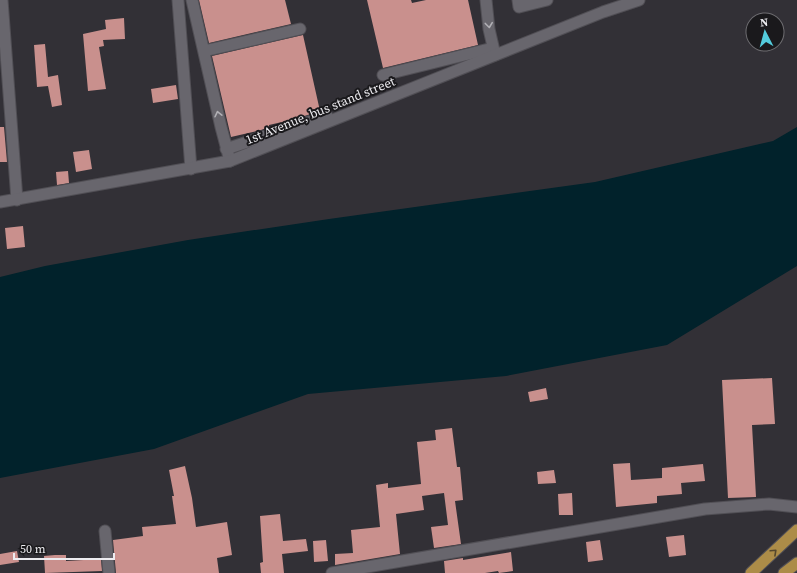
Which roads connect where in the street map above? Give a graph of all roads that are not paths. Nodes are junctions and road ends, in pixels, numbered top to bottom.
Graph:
1 (2, 0) edge
2 (178, 0) edge
3 (192, 0) edge
4 (486, 0) edge
5 (518, 0) edge
6 (547, 0) edge
7 (638, 0) edge
8 (300, 29) dead end
9 (204, 51) junction
10 (494, 51) junction
11 (383, 75) dead end
12 (327, 116) dead end
13 (228, 154) junction
14 (191, 169) junction
15 (17, 200) junction
16 (0, 202) edge
17 (797, 507) edge
18 (797, 530) edge
19 (105, 531) dead end
20 (797, 562) edge
21 (109, 573) edge
22 (332, 573) edge
23 (750, 573) edge
24 (784, 573) edge

1 - 15 street
2 - 14 street
3 - 9 street
4 -> 10 street
5 - 6 street
7 - 10 street, 1st Avenue, bus stand street
8 - 9 street
13 -> 9 street
10 - 11 street
10 - 13 street, 1st Avenue, bus stand street
12 - 13 street
13 - 14 street, 1st Avenue, bus stand street
14 - 15 street, 1st Avenue, bus stand street
15 - 16 street, 1st Avenue, bus stand street
17 - 22 street
23 -> 18 main road
19 - 21 street
20 - 24 main road

